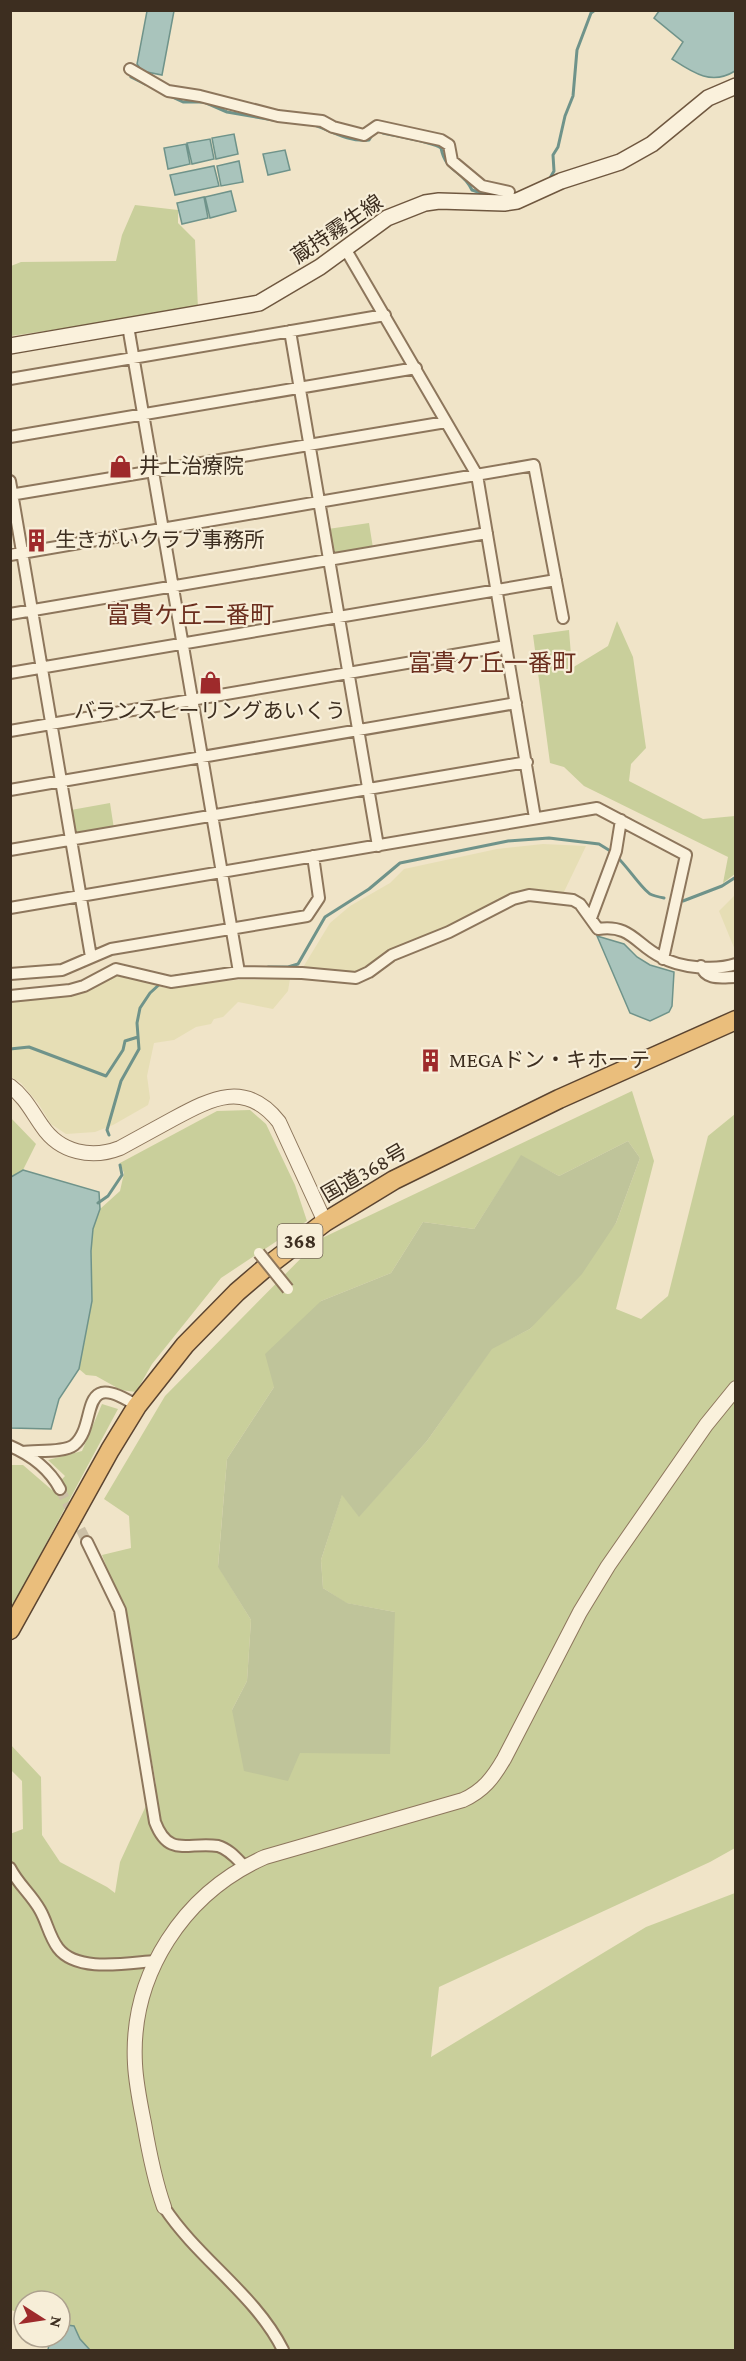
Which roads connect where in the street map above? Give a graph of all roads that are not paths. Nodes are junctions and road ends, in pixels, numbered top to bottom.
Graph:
1 (130, 69) dead end
2 (735, 86) edge
3 (509, 192) dead end
4 (346, 250) junction
5 (385, 315) junction
6 (128, 326) junction
7 (290, 331) junction
8 (10, 346) edge
9 (134, 358) junction
10 (416, 368) junction
11 (10, 379) edge
12 (300, 387) junction
13 (144, 415) junction
14 (446, 422) junction
15 (10, 437) edge
16 (310, 445) junction
17 (153, 471) junction
18 (477, 475) junction
19 (10, 481) edge
20 (12, 495) edge
21 (320, 501) junction
22 (163, 529) junction
23 (487, 533) junction
24 (16, 554) edge
25 (330, 560) junction
26 (556, 580) junction
27 (173, 586) junction
28 (497, 590) junction
29 (32, 610) junction
30 (10, 614) edge
31 (339, 616) junction
32 (563, 618) dead end
33 (182, 643) junction
34 (506, 646) junction
35 (42, 667) junction
36 (10, 673) edge
37 (348, 673) junction
38 (192, 700) junction
39 (516, 703) junction
40 (51, 724) junction
41 (10, 731) edge
42 (359, 731) junction
43 (202, 758) junction
44 (527, 762) junction
45 (61, 782) junction
46 (369, 788) junction
47 (10, 790) edge
48 (212, 816) junction
49 (535, 818) junction
50 (621, 820) junction
51 (71, 840) junction
52 (378, 846) junction
53 (10, 850) edge
54 (313, 856) junction
55 (221, 872) junction
56 (81, 896) junction
57 (10, 908) edge
58 (591, 918) junction
59 (231, 929) junction
60 (92, 957) junction
61 (663, 959) junction
62 (735, 964) edge
63 (701, 966) junction
64 (238, 968) junction
65 (10, 974) edge
66 (735, 977) edge
67 (10, 996) edge
68 (735, 1020) edge
69 (10, 1086) edge
70 (325, 1222) junction
71 (259, 1253) dead end
72 (288, 1289) dead end
73 (735, 1388) edge
74 (137, 1406) junction
75 (10, 1446) edge
76 (23, 1452) junction
77 (60, 1489) tunnel mouth
78 (87, 1542) tunnel mouth
79 (10, 1630) edge
80 (244, 1866) junction
81 (10, 1868) edge
82 (14, 1883) edge
83 (155, 1961) junction
84 (164, 2207) joint
85 (283, 2350) edge

1 - 3 street
2 - 4 main road, 蔵持霧生線
4 - 5 street
4 - 6 main road, 蔵持霧生線
5 - 7 street
5 - 10 street
6 - 8 main road, 蔵持霧生線
6 - 9 street
7 - 9 street
7 - 12 street
9 - 11 street
9 - 13 street
10 - 12 street
10 - 14 street
12 - 13 street
12 - 16 street
13 - 15 street
13 - 17 street
14 - 16 street
14 - 18 street
16 - 17 street
16 - 21 street
17 - 20 street
17 - 22 street
18 - 21 street
18 - 23 street
18 - 26 street
19 - 20 street
20 - 24 street
21 - 22 street
21 - 25 street
22 - 24 street
22 - 27 street
23 - 25 street
23 - 28 street
24 - 29 street
25 - 27 street
25 - 31 street
26 - 28 street
26 - 32 street
27 - 29 street
27 - 33 street
28 - 31 street
28 - 34 street
29 - 30 street
29 - 35 street
31 - 33 street
31 - 37 street
33 - 35 street
33 - 38 street
34 - 37 street
34 - 39 street
35 - 36 street
35 - 40 street
37 - 38 street
37 - 42 street
38 - 40 street
38 - 43 street
39 - 42 street
39 - 44 street
40 - 41 street
40 - 45 street
42 - 43 street
42 - 46 street
43 - 45 street
43 - 48 street
44 - 46 street
44 - 49 street
45 - 47 street
45 - 51 street
46 - 48 street
46 - 52 street
48 - 51 street
48 - 55 street
49 - 50 street
49 - 52 street
50 - 58 street
50 - 61 street
51 - 53 street
51 - 56 street
52 - 54 street
54 - 55 street
54 - 59 street
55 - 56 street
55 - 59 street
56 - 57 street
56 - 60 street
58 - 61 street
58 - 64 street
59 - 60 street
59 - 64 street
60 - 65 street
61 - 63 street
62 - 63 street
63 - 66 street
64 - 67 street
68 - 70 highway, 国道368号 / 368
69 - 70 street
70 - 74 highway, 国道368号 / 368
71 - 72 street, bridge
73 - 80 street
74 - 76 street
74 - 79 highway, 国道368号 / 368
75 - 76 street
76 - 77 street
78 - 80 street
80 - 83 street
81 - 82 street
82 - 83 street
83 - 84 street
84 - 85 street

